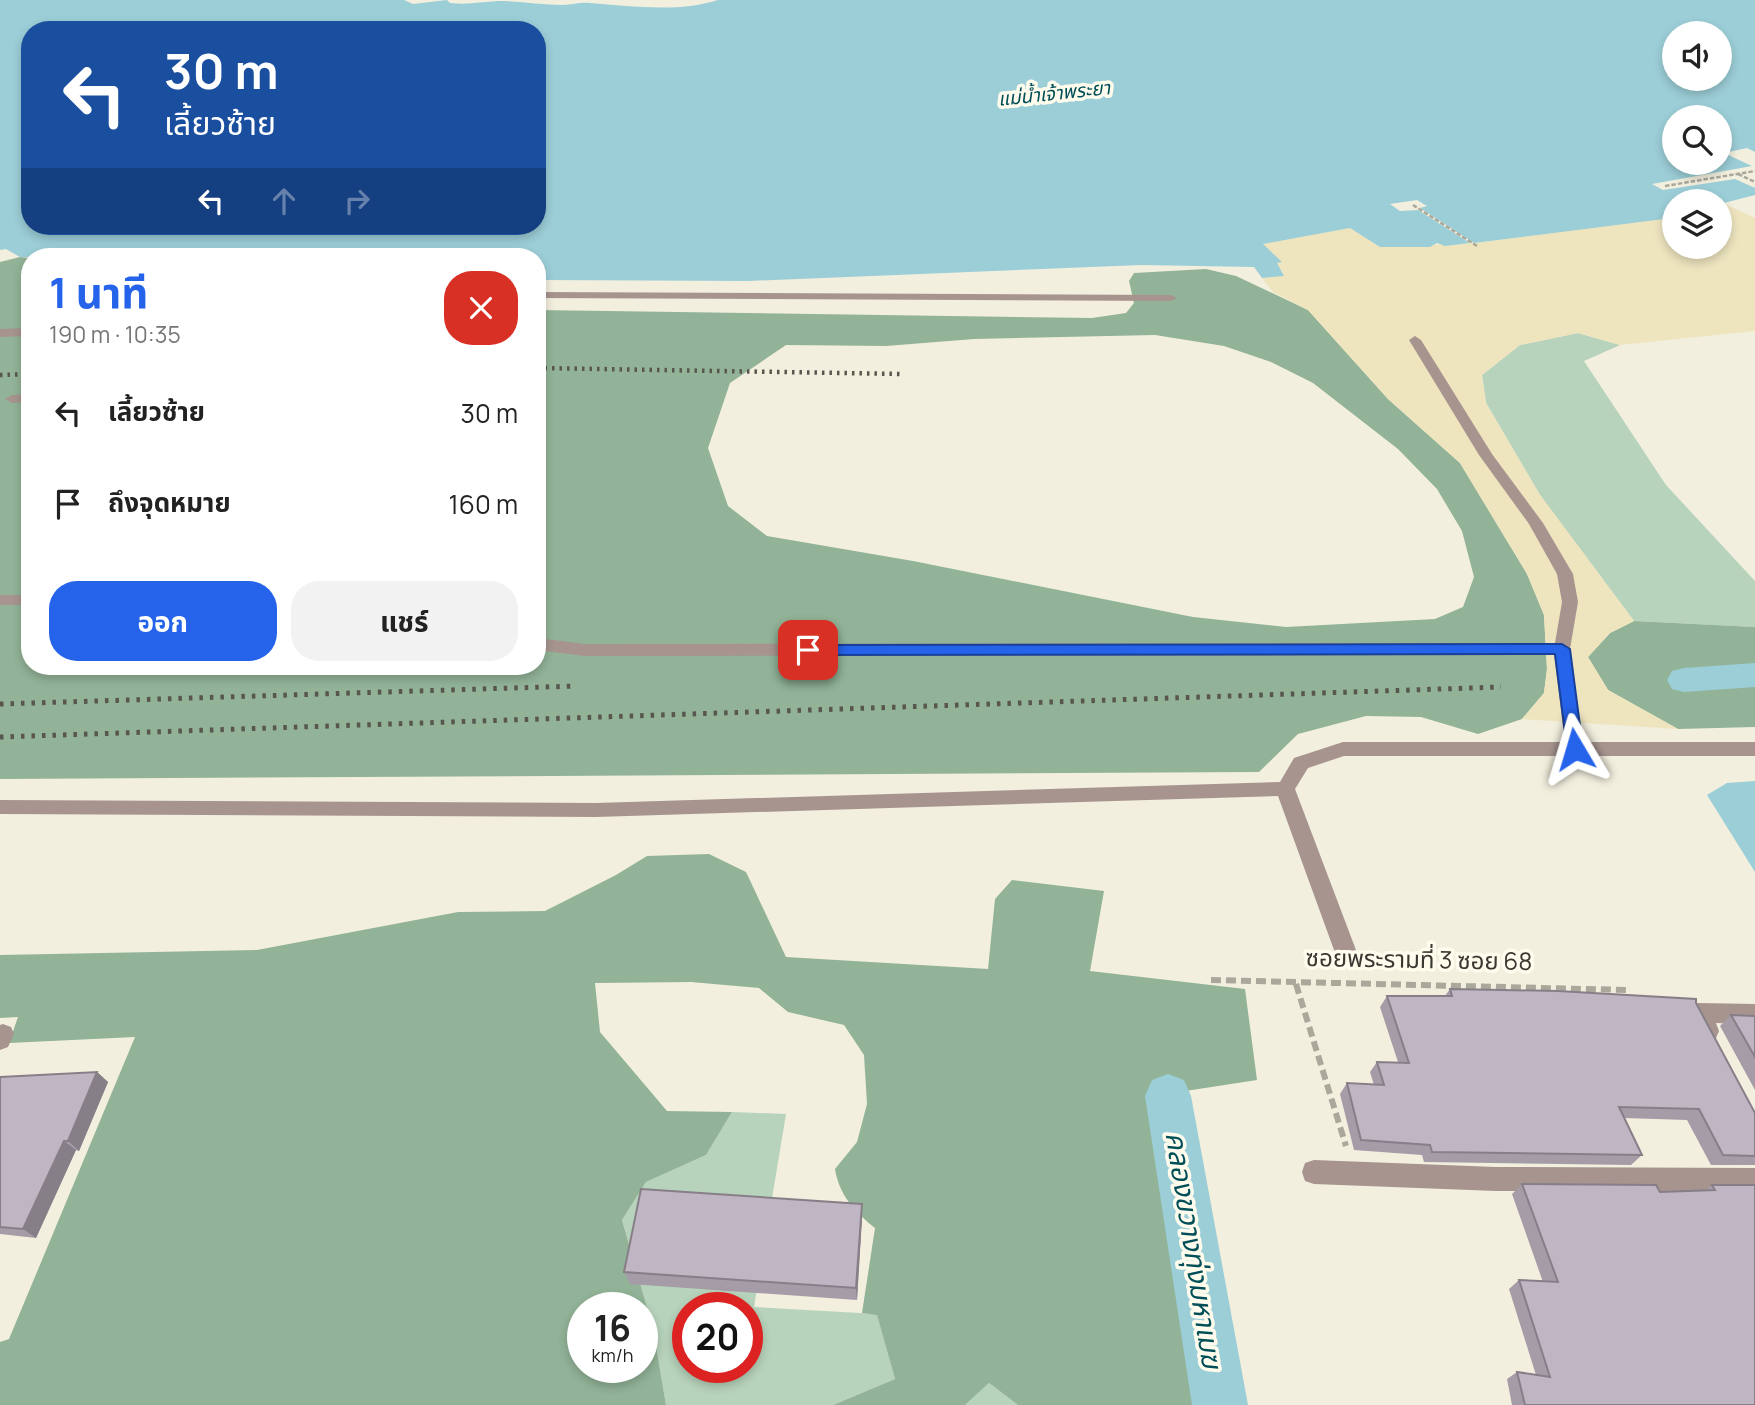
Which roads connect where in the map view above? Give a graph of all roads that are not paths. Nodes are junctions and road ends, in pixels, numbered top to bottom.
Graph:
1 (546, 295) edge
2 (1171, 298) dead end
3 (21, 332) edge
4 (0, 333) edge
5 (1415, 340) dead end
6 (21, 398) edge
7 (12, 399) dead end
8 (0, 600) edge
9 (21, 600) edge
10 (546, 644) edge
11 (1562, 649) junction
12 (1575, 749) junction
13 (1755, 749) edge
14 (1285, 789) junction
15 (0, 807) edge
16 (1345, 950) dead end
17 (1755, 1014) edge
18 (0, 1034) edge
19 (0, 1040) edge
20 (1717, 1048) edge
21 (1314, 1172) dead end
22 (1755, 1180) edge

1 - 2 street
3 - 4 street
5 - 11 street
6 - 7 street
8 - 9 street
10 - 11 street
11 - 12 street
12 - 13 street
12 - 14 street
14 - 15 street
14 - 16 street
17 - 20 street
18 - 19 street
21 - 22 street

